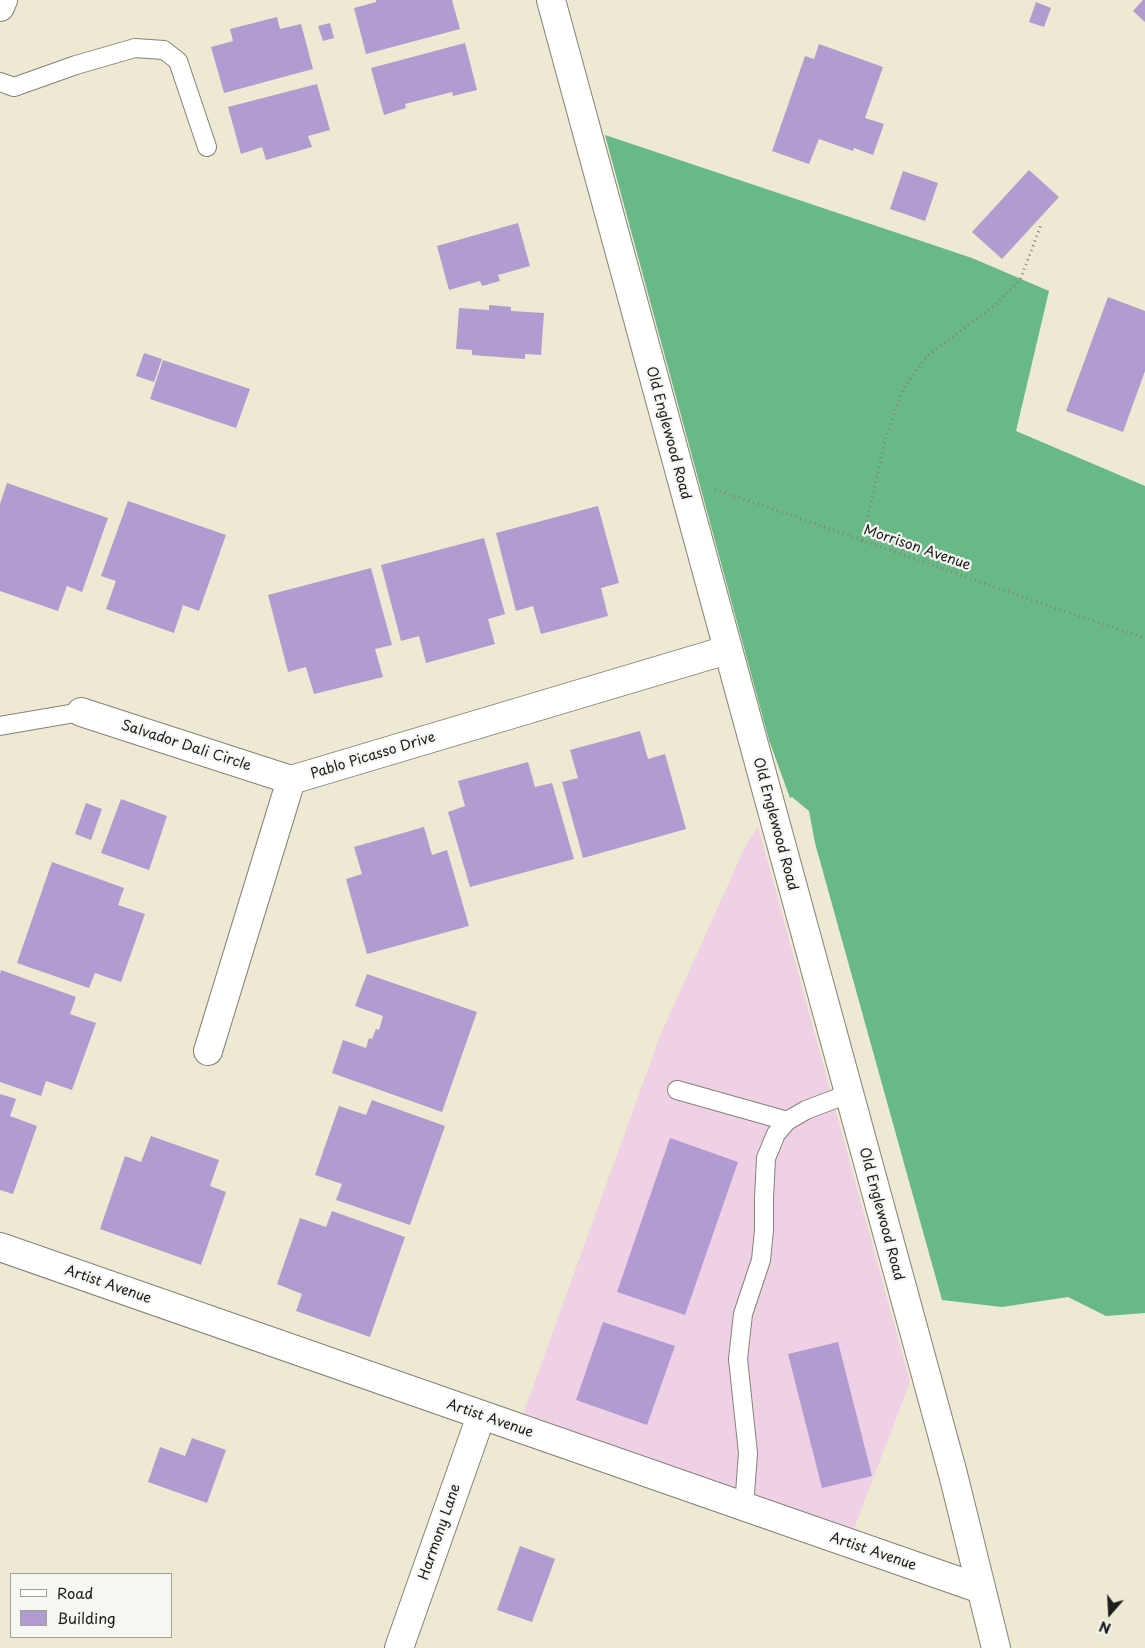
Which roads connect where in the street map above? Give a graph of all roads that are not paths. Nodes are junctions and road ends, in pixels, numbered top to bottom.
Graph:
1 (3, 0) edge
2 (551, 0) edge
3 (0, 7) edge
4 (0, 82) edge
5 (207, 147) dead end
6 (727, 650) junction
7 (81, 712) joint
8 (0, 726) edge
9 (291, 780) junction
10 (208, 1051) dead end
11 (677, 1090) dead end
12 (848, 1094) junction
13 (787, 1121) junction
14 (0, 1247) edge
15 (481, 1416) junction
16 (744, 1507) junction
17 (981, 1590) junction
18 (399, 1648) edge
19 (996, 1648) edge

1 - 3 street
2 - 6 street, Old Englewood Road
4 - 5 lane
6 - 9 street, Pablo Picasso Drive
6 - 12 street, Old Englewood Road
7 - 8 lane
7 - 9 street, Salvador Dali Circle
9 - 10 street
11 - 13 lane
12 - 13 lane
12 - 17 street, Old Englewood Road
13 - 16 lane
14 - 15 street, Artist Avenue
15 - 16 street, Artist Avenue
15 - 18 street, Harmony Lane
16 - 17 street, Artist Avenue
17 - 19 street, Old Englewood Road

